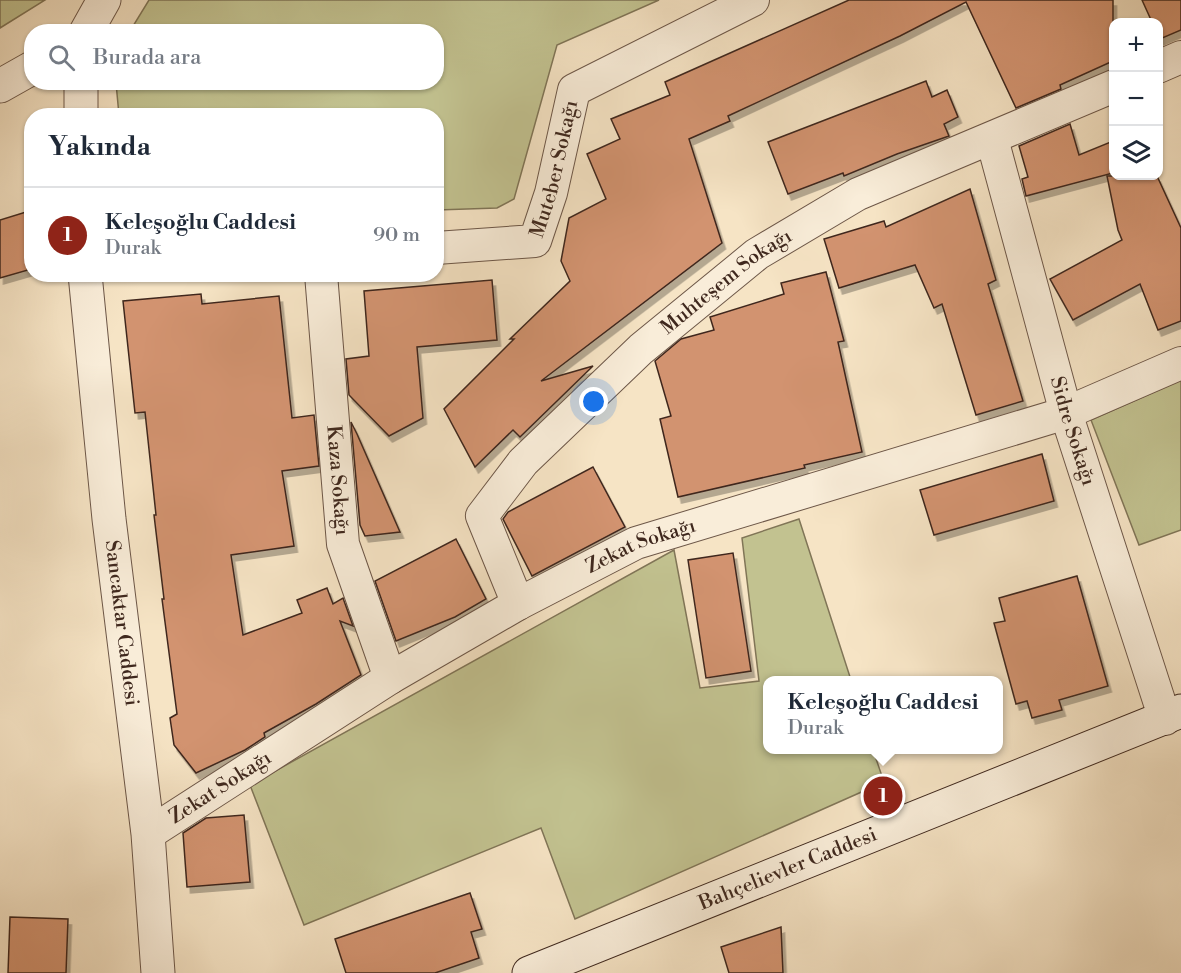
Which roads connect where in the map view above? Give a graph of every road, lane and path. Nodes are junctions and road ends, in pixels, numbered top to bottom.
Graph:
1 (104, 0) edge
2 (753, 0) edge
3 (90, 24) edge
4 (1181, 57) edge
5 (1163, 65) edge
6 (24, 72) edge
7 (0, 86) edge
8 (1109, 88) edge
9 (81, 90) edge
10 (81, 108) edge
11 (992, 139) junction
12 (444, 247) edge
13 (86, 282) edge
14 (322, 282) edge
15 (1181, 363) edge
16 (1066, 413) junction
17 (518, 604) junction
18 (390, 678) junction
19 (1173, 715) edge
20 (148, 834) junction
21 (158, 973) edge
22 (529, 973) edge

1 - 3 street
2 - 12 street, Muteber Sokağı
4 - 5 street
6 - 7 street
8 - 11 street, Muhteşem Sokağı
9 - 10 street
11 - 16 street, Sidre Sokağı
11 - 17 street, Muhteşem Sokağı
13 - 20 street, Sancaktar Caddesi
14 - 18 street, Kaza Sokağı
15 - 16 street, Zekat Sokağı
16 - 17 street, Zekat Sokağı
16 - 19 street, Sidre Sokağı
17 - 18 street, Zekat Sokağı
18 - 20 street, Zekat Sokağı
19 - 22 street, Bahçelievler Caddesi
20 - 21 street, Sancaktar Caddesi

